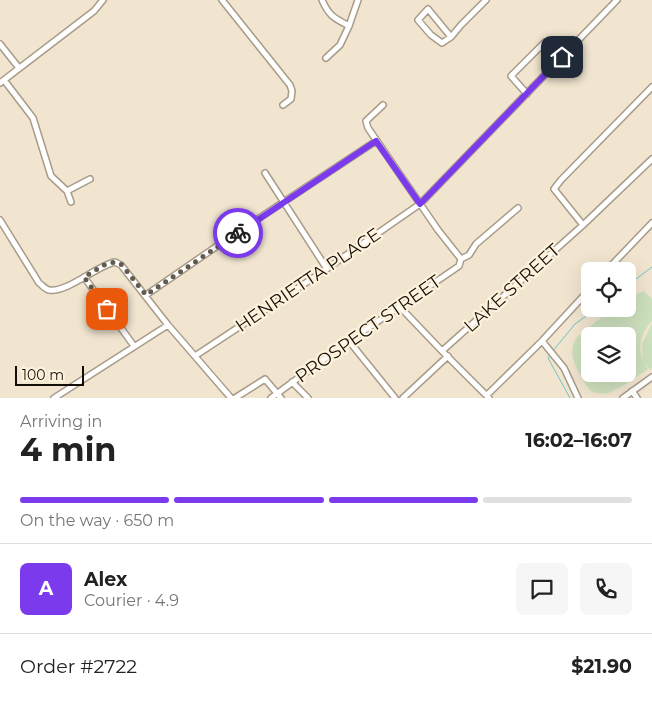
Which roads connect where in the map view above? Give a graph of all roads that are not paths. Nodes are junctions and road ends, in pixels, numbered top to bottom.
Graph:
1 (103, 0) edge
2 (222, 0) edge
3 (322, 0) edge
4 (358, 0) edge
5 (486, 0) edge
6 (618, 0) edge
7 (349, 26) junction
8 (451, 37) junction
9 (0, 44) edge
10 (562, 57) junction
11 (326, 58) dead end
12 (19, 68) junction
13 (2, 82) edge
14 (652, 88) edge
15 (527, 94) junction
16 (283, 105) dead end
17 (383, 105) dead end
18 (376, 141) junction
19 (652, 159) edge
20 (265, 173) dead end
21 (90, 179) dead end
22 (67, 192) junction
23 (71, 202) dead end
24 (284, 202) junction
25 (420, 204) junction
26 (518, 208) dead end
27 (0, 220) edge
28 (652, 223) edge
29 (583, 225) junction
30 (461, 259) junction
31 (615, 262) edge
32 (327, 269) junction
33 (84, 277) junction
34 (146, 295) junction
35 (581, 299) edge
36 (399, 306) junction
37 (168, 325) junction
38 (542, 340) junction
39 (349, 341) junction
40 (134, 346) junction
41 (442, 351) junction
42 (195, 356) junction
43 (448, 356) junction
44 (652, 377) edge
45 (292, 382) junction
46 (632, 392) junction
47 (279, 396) edge
48 (488, 396) edge
49 (54, 398) edge
50 (231, 398) edge
51 (235, 398) edge
52 (271, 398) edge
53 (308, 398) edge
54 (395, 398) edge
55 (403, 398) edge
56 (578, 398) edge
57 (623, 398) edge
58 (637, 398) edge

1 - 12 street
2 - 16 street
3 - 7 street
4 - 7 street
5 - 8 street
6 - 10 street, HENRIETTA PLACE
7 - 11 street
8 - 8 street
9 - 12 street
10 - 15 street, HENRIETTA PLACE
10 - 15 street
12 - 13 street
13 - 22 street
14 - 29 street
15 - 25 street, HENRIETTA PLACE
17 - 18 street
18 - 24 street
18 - 25 street
19 - 29 street, LAKE STREET
20 - 24 street
21 - 22 street
22 - 23 street
24 - 32 street
24 - 34 street
25 - 30 street
25 - 32 street, HENRIETTA PLACE
26 - 30 street, PROSPECT STREET
27 - 33 street
28 - 31 street
29 - 41 street, LAKE STREET
30 - 36 street, PROSPECT STREET
32 - 42 street, HENRIETTA PLACE
33 - 34 street
33 - 40 street
34 - 37 street
35 - 38 street
36 - 39 street, PROSPECT STREET
36 - 41 street
37 - 40 street
37 - 42 street
38 - 48 street
38 - 56 street
39 - 45 street, PROSPECT STREET
39 - 54 street
40 - 49 street
41 - 43 street
42 - 50 street
43 - 48 street
43 - 55 street
44 - 46 street
45 - 47 street, PROSPECT STREET
45 - 53 street
46 - 57 street
46 - 58 street
47 - 51 street
47 - 52 street, PROSPECT STREET

